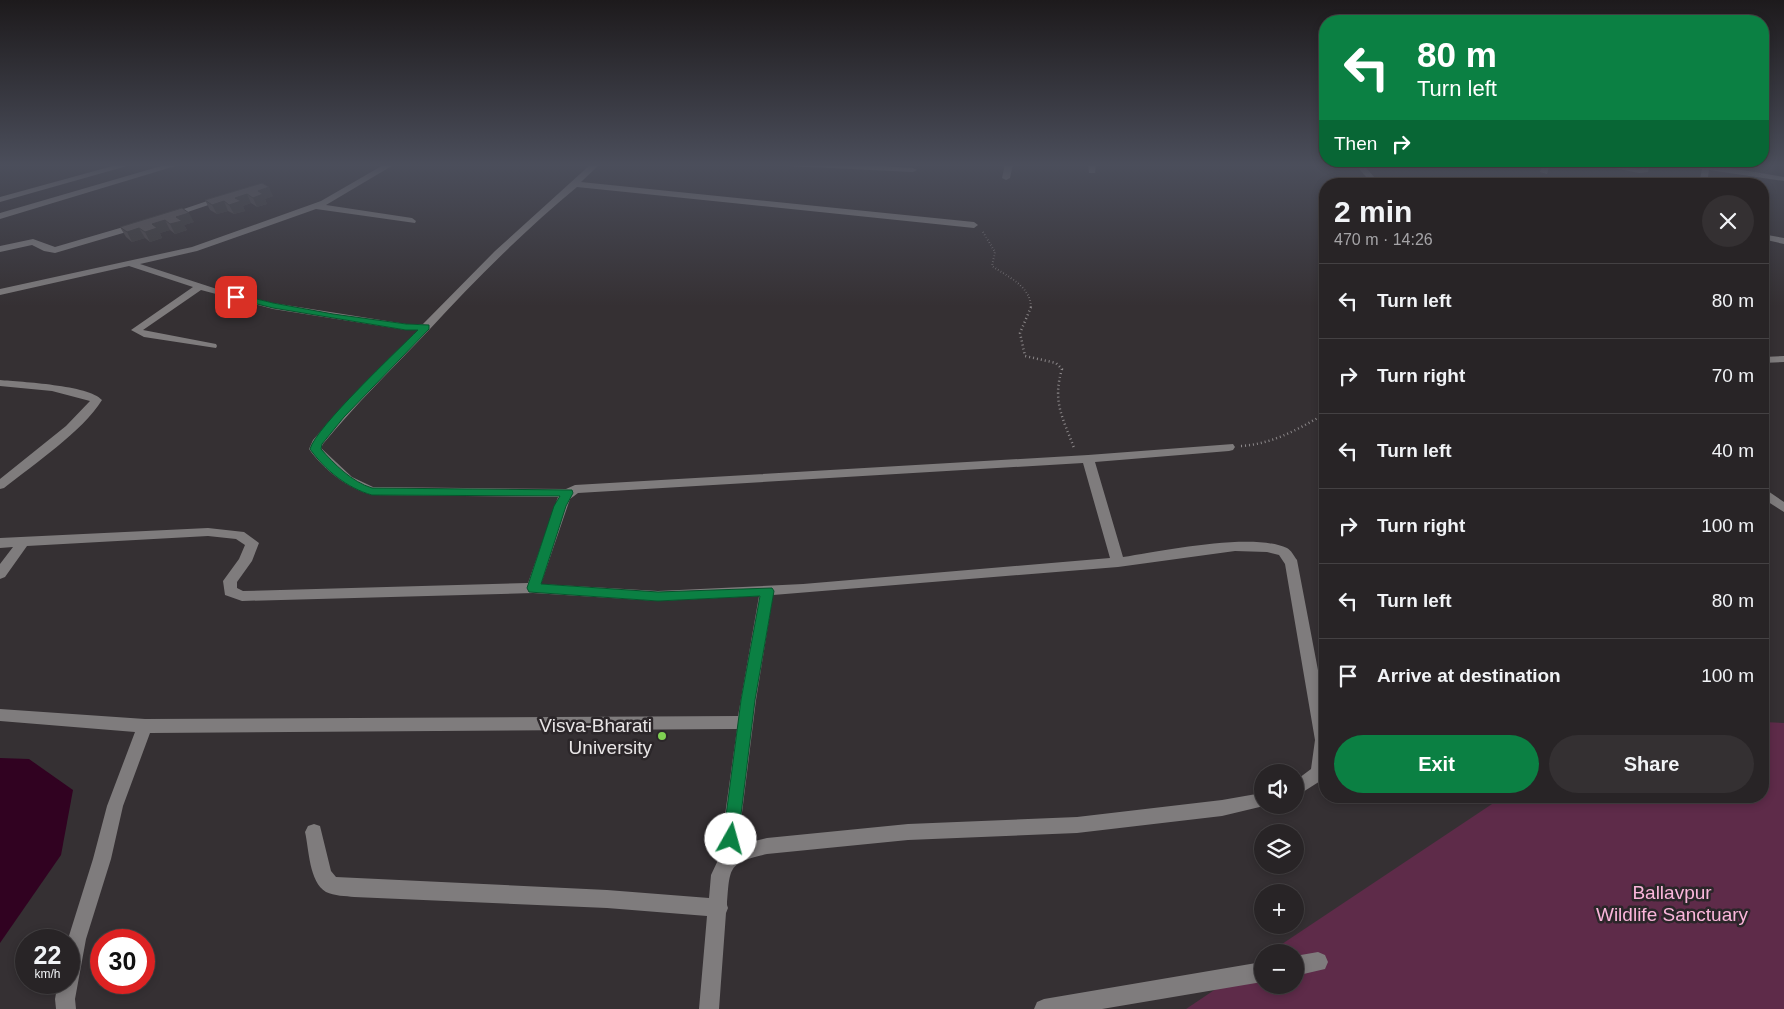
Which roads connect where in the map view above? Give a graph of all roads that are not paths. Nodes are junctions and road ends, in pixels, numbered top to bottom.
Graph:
1 (17, 211) edge
2 (183, 211) edge
3 (302, 211) edge
4 (351, 211) edge
5 (541, 211) edge
6 (839, 211) edge
7 (0, 216) edge
8 (159, 219) edge
9 (412, 220) dead end
10 (150, 222) edge
11 (974, 225) road end
12 (1769, 238) edge
13 (1784, 241) edge
14 (0, 249) edge
15 (129, 263) junction
16 (201, 286) junction
17 (0, 292) edge
18 (426, 327) junction
19 (212, 346) dead end
20 (1784, 359) edge
21 (1769, 360) edge
22 (2, 384) edge
23 (1229, 447) road end
24 (1083, 460) junction
25 (0, 484) edge
26 (568, 493) junction
27 (1769, 496) edge
28 (1784, 508) edge
29 (24, 541) junction
30 (0, 543) edge
31 (1118, 562) junction
32 (0, 574) edge
33 (533, 588) junction
34 (767, 591) junction
35 (0, 715) edge
36 (1319, 717) edge
37 (746, 722) junction
38 (145, 726) junction
39 (1319, 773) edge
40 (1304, 784) edge
41 (1254, 802) edge
42 (314, 832) dead end
43 (728, 859) junction
44 (719, 908) junction
45 (80, 929) edge
46 (1318, 962) dead end
47 (1304, 964) edge
48 (1254, 973) edge
49 (66, 994) edge
50 (66, 1009) edge
51 (709, 1009) edge
52 (1044, 1009) edge

1 - 7 street
2 - 8 street
3 - 15 street
4 - 9 street
5 - 18 street
6 - 11 street
10 - 14 street
12 - 13 street
15 - 16 street
15 - 17 street
16 - 18 street
16 - 19 street
18 - 26 street
20 - 21 street
22 - 25 street
23 - 24 street
24 - 26 street
24 - 31 street
26 - 33 street
27 - 28 street
29 - 30 street
29 - 32 street
29 - 33 street
31 - 34 street
31 - 36 street
33 - 34 street
34 - 37 street
35 - 38 street
37 - 38 street
37 - 43 street
38 - 45 street
39 - 40 street
41 - 43 street
42 - 44 street
43 - 44 street
44 - 51 street
46 - 47 street
48 - 52 street
49 - 50 street

